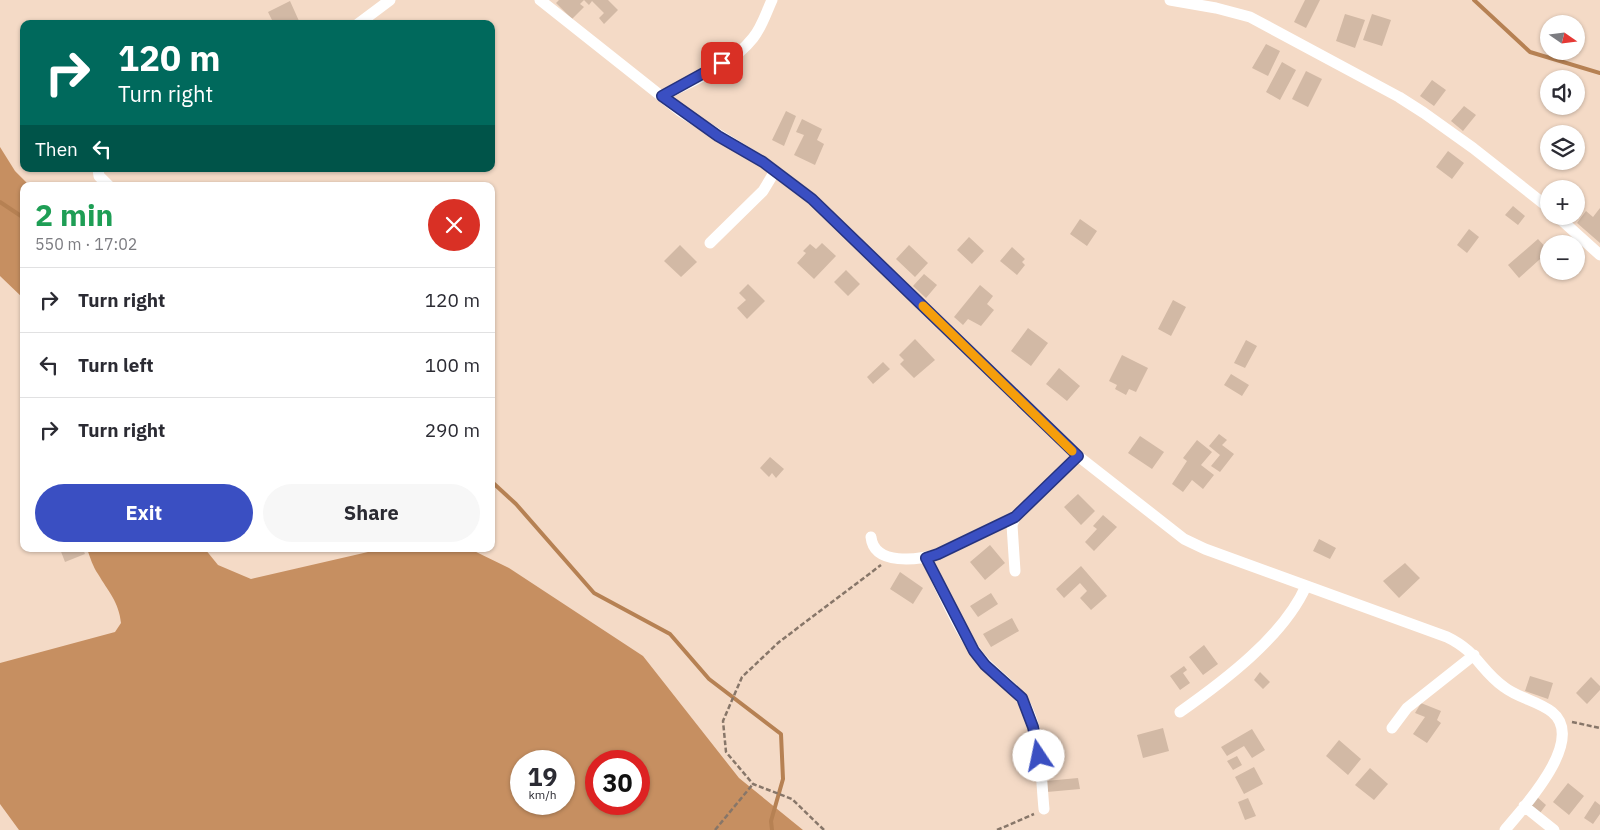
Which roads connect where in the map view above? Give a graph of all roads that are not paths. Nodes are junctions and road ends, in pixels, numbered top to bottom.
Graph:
1 (390, 0) edge
2 (540, 0) edge
3 (772, 0) edge
4 (1170, 0) edge
5 (363, 20) edge
6 (662, 96) junction
7 (775, 171) junction
8 (98, 172) edge
9 (105, 182) edge
10 (1540, 201) edge
11 (1567, 225) edge
12 (710, 243) dead end
13 (1600, 255) edge
14 (1078, 456) junction
15 (1015, 517) junction
16 (871, 538) dead end
17 (926, 558) junction
18 (1015, 571) dead end
19 (1306, 586) junction
20 (1474, 654) junction
21 (1180, 712) dead end
22 (1392, 728) dead end
23 (1524, 806) junction
24 (1044, 809) road end
25 (1505, 830) edge
26 (1554, 830) edge

1 - 5 street
2 - 6 street
3 - 6 street
4 - 10 street
6 - 7 street
7 - 12 street
7 - 14 street
8 - 9 street
11 - 13 street
14 - 15 street
14 - 19 street
15 - 17 street
15 - 18 street
16 - 17 street
17 - 24 street
19 - 20 street
19 - 21 street
20 - 22 street
20 - 23 street
23 - 25 street
23 - 26 street

